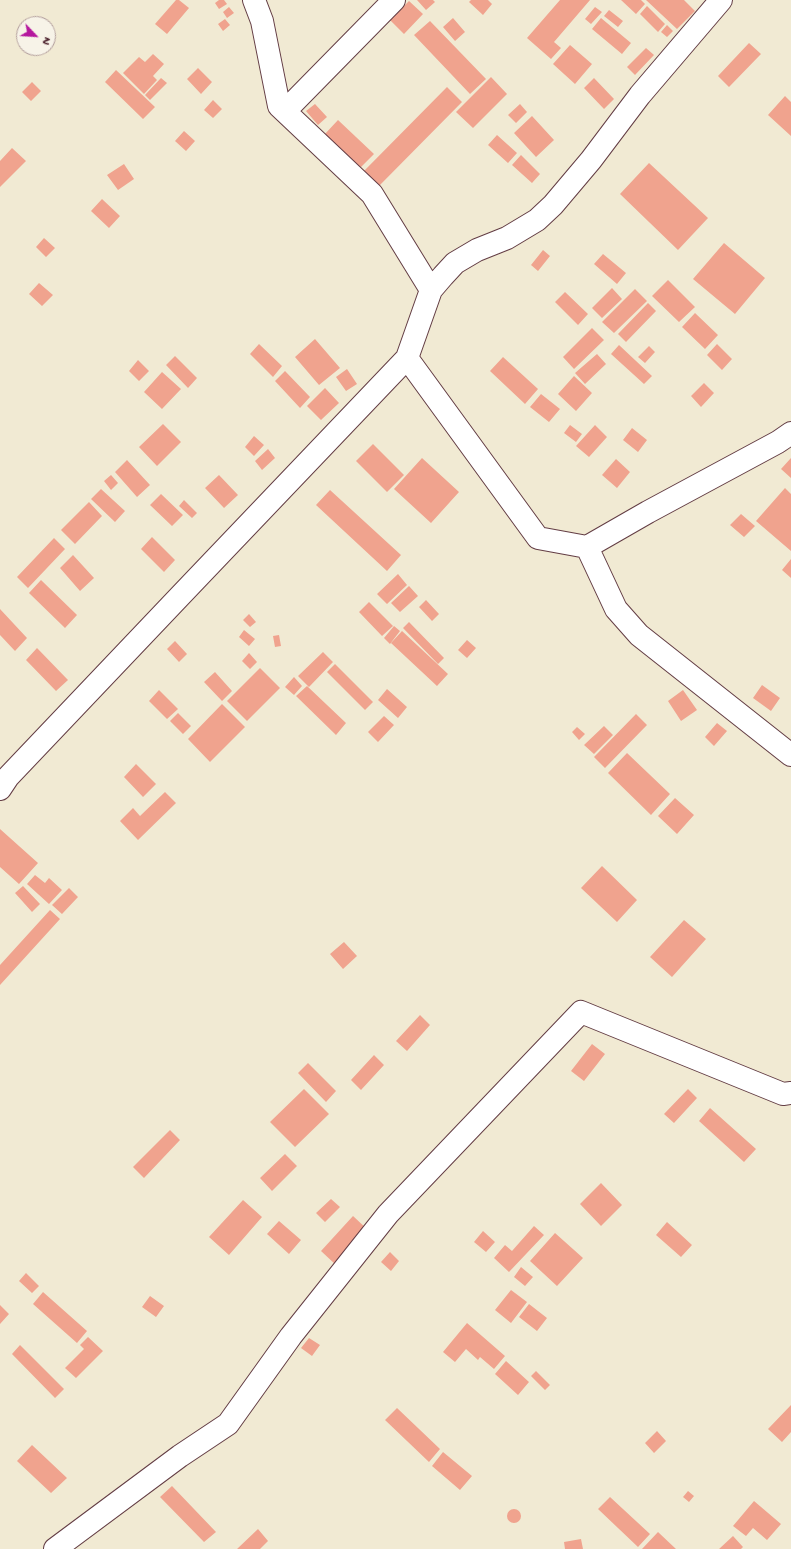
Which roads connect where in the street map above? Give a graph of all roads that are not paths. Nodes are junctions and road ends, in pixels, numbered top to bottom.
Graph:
1 (254, 0) edge
2 (394, 0) edge
3 (721, 0) edge
4 (285, 111) junction
5 (431, 290) junction
6 (407, 358) junction
7 (791, 434) edge
8 (587, 547) junction
9 (791, 755) edge
10 (3, 777) edge
11 (791, 1093) edge
12 (55, 1549) edge

1 - 4 street
2 - 4 street
3 - 5 street
4 - 5 street
5 - 6 street
6 - 8 street
6 - 10 street
7 - 8 street
8 - 9 street
11 - 12 street

